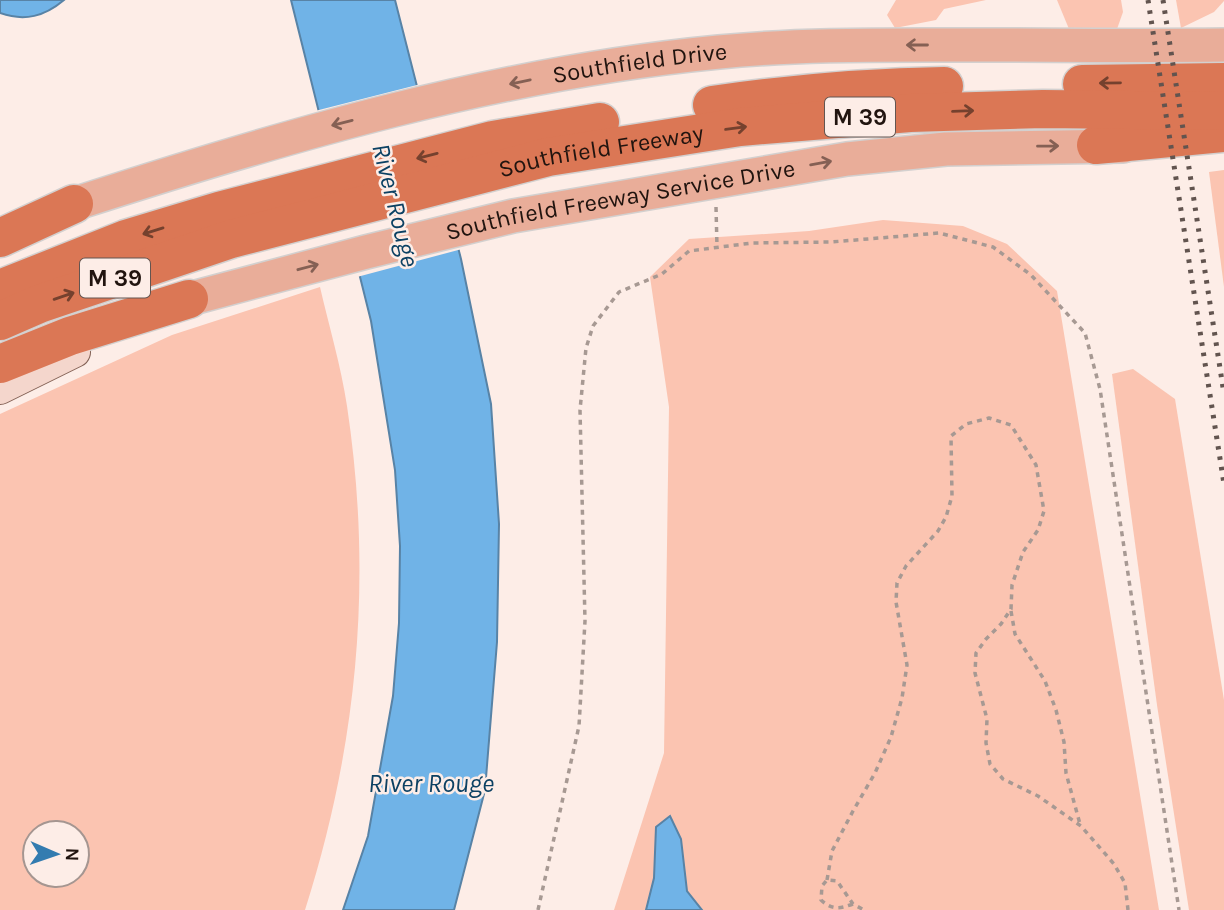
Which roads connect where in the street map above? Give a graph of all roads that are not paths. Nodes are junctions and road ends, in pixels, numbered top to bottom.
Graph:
1 (1224, 23) edge
2 (1184, 45) junction
3 (1224, 45) edge
4 (1224, 82) edge
5 (1224, 111) edge
6 (1096, 145) joint
7 (1223, 146) edge
8 (497, 154) junction
9 (74, 205) junction
10 (0, 225) edge
11 (225, 225) junction
12 (0, 239) edge
13 (0, 289) edge
14 (190, 299) junction
15 (0, 321) edge
16 (0, 364) edge
17 (0, 389) edge

1 - 2 main road
2 - 3 main road, Southfield Drive
2 -> 9 main road, Southfield Drive
4 -> 8 highway, Southfield Freeway / M 39
8 -> 5 highway, Southfield Freeway / M 39
6 - 7 highway
14 -> 6 main road, Southfield Freeway Service Drive
8 - 11 highway, Southfield Freeway / M 39
9 - 10 main road
9 - 12 highway
11 -> 13 highway, Southfield Freeway / M 39
15 -> 11 highway, Southfield Freeway / M 39
14 - 16 highway
14 - 17 main road, Southfield Freeway Service Drive

